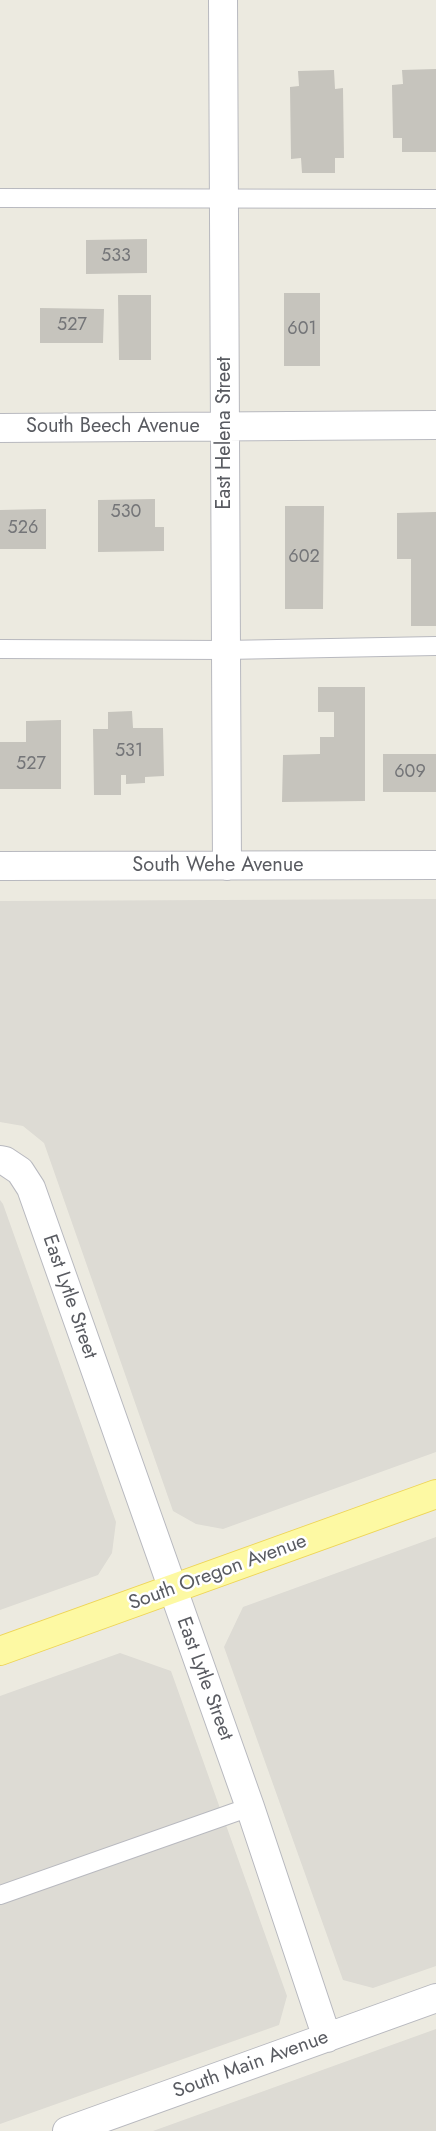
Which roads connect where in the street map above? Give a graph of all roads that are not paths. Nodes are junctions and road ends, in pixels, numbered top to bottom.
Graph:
1 (222, 0) edge
2 (0, 198) edge
3 (436, 199) edge
4 (224, 200) junction
5 (436, 425) edge
6 (224, 427) junction
7 (0, 428) edge
8 (436, 646) edge
9 (0, 650) edge
10 (226, 650) junction
11 (436, 865) edge
12 (0, 866) edge
13 (227, 866) junction
14 (2, 1160) edge
15 (436, 1494) edge
16 (173, 1590) junction
17 (0, 1652) edge
18 (250, 1807) junction
19 (0, 1894) edge
20 (436, 1998) edge
21 (327, 2038) junction
22 (67, 2131) edge

1 - 4 street, East Helena Street
2 - 4 lane
3 - 4 lane
4 - 6 street, East Helena Street
5 - 6 street, South Beech Avenue
6 - 7 street, South Beech Avenue
6 - 10 street, East Helena Street
8 - 10 lane
9 - 10 lane
10 - 13 street, East Helena Street
11 - 13 street, South Wehe Avenue
12 - 13 street, South Wehe Avenue
14 - 16 street, East Lytle Street
15 - 16 main road, South Oregon Avenue
16 - 17 main road, South Oregon Avenue
16 - 18 street, East Lytle Street
18 - 19 lane
18 - 21 street, East Lytle Street
20 - 21 street, South Main Avenue
21 - 22 street, South Main Avenue

